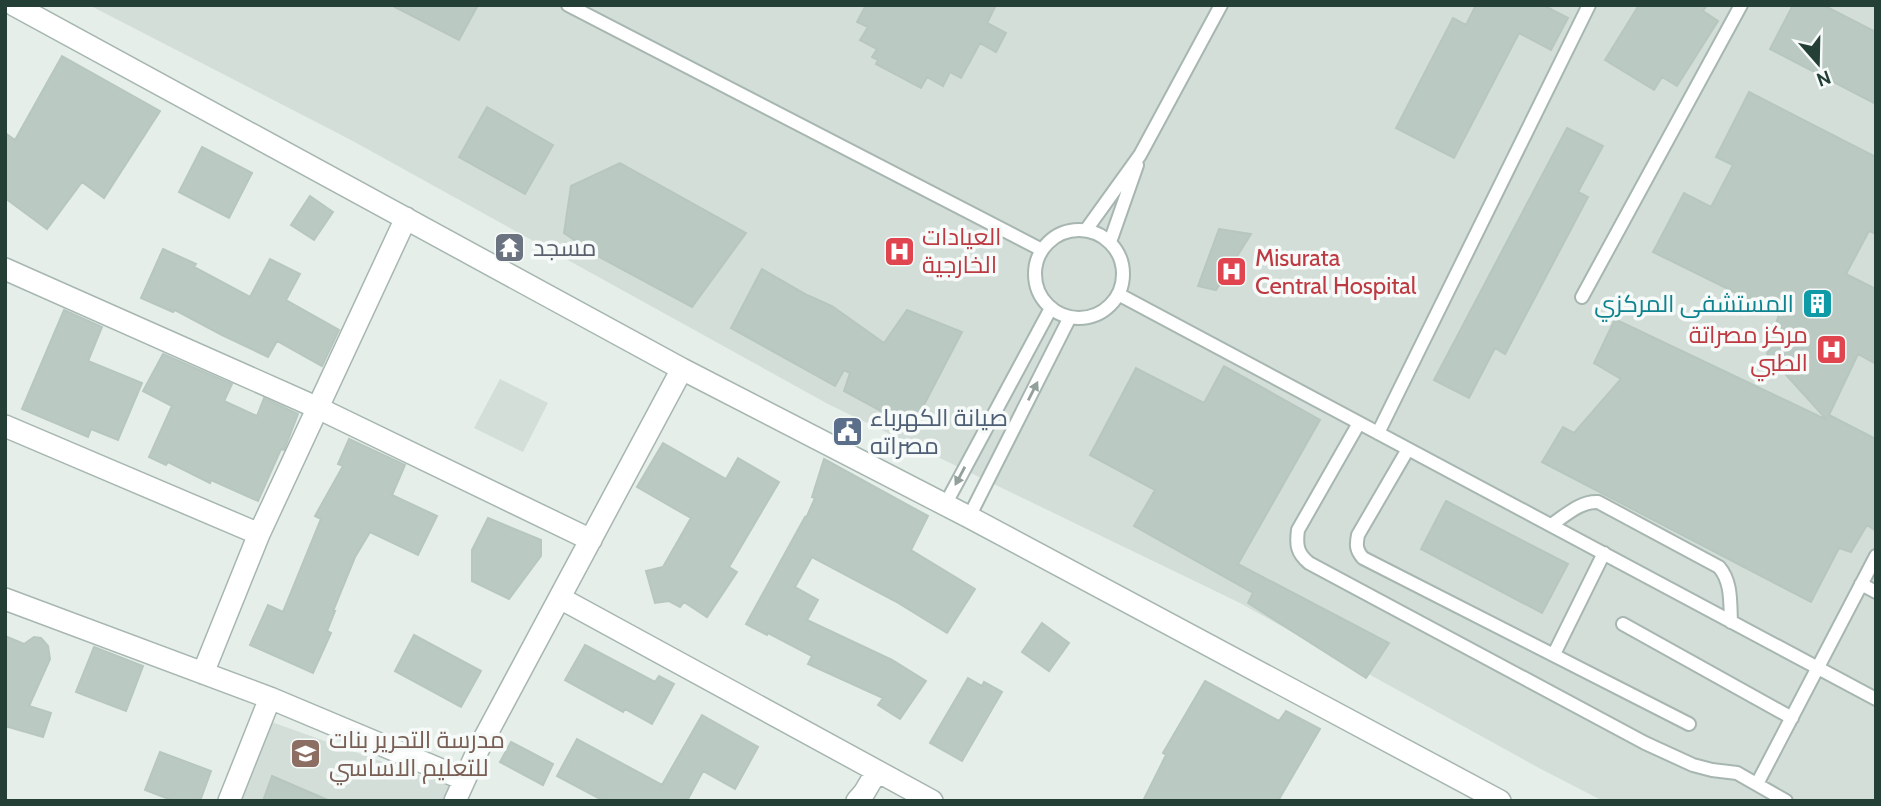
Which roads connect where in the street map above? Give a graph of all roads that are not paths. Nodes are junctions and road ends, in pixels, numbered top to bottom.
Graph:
1 (14, 5) edge
2 (568, 5) edge
3 (1221, 5) edge
4 (1588, 5) edge
5 (1741, 5) edge
6 (1140, 155) junction
7 (406, 218) junction
8 (1086, 230) junction
9 (1110, 242) junction
10 (1042, 250) junction
11 (5, 269) edge
12 (1118, 294) junction
13 (1582, 297) dead end
14 (1051, 308) junction
15 (1070, 317) junction
16 (682, 369) junction
17 (318, 408) junction
18 (1359, 423) junction
19 (5, 426) edge
20 (1378, 433) junction
21 (1408, 449) junction
22 (945, 505) junction
23 (969, 517) junction
24 (1551, 525) junction
25 (259, 534) junction
26 (591, 540) junction
27 (1604, 553) junction
28 (1876, 556) edge
29 (1861, 584) junction
30 (1876, 592) edge
31 (560, 598) junction
32 (5, 599) edge
33 (1731, 622) junction
34 (1623, 624) dead end
35 (1554, 654) junction
36 (1818, 668) junction
37 (203, 673) junction
38 (270, 698) junction
39 (1876, 699) edge
40 (1792, 718) junction
41 (1689, 724) dead end
42 (877, 771) junction
43 (463, 779) junction
44 (1757, 784) junction
45 (229, 801) edge
46 (455, 801) edge
47 (857, 801) edge
48 (932, 801) edge
49 (1500, 801) edge
50 (1786, 801) edge

1 - 7 street
2 - 10 lane
3 - 6 lane
4 - 20 lane
5 - 13 lane
6 - 8 lane
6 - 9 lane
7 - 16 street
7 - 17 street
8 - 9 lane
8 - 10 lane
9 - 12 lane
10 - 14 lane
11 - 17 street
12 - 15 lane
12 - 18 lane
14 - 15 lane
14 -> 22 lane
23 -> 15 lane
16 - 22 street
16 - 26 street
17 - 25 street
17 - 26 street
18 - 20 lane
18 - 44 lane
19 - 25 street
20 - 21 lane
21 - 24 lane
21 - 35 lane
22 - 23 street
23 - 49 street
24 - 27 lane
24 - 33 lane
25 - 37 street
26 - 31 street
27 - 33 lane
27 - 35 lane
28 - 29 lane
29 - 30 lane
29 - 36 lane
31 - 42 street
31 - 43 street
32 - 37 street
33 - 36 lane
34 - 40 lane
35 - 41 lane
36 - 39 lane
36 - 40 lane
37 - 38 street
38 - 43 street
38 - 45 street
40 - 44 lane
42 - 47 street
42 - 48 street
43 - 46 street
44 - 50 lane

